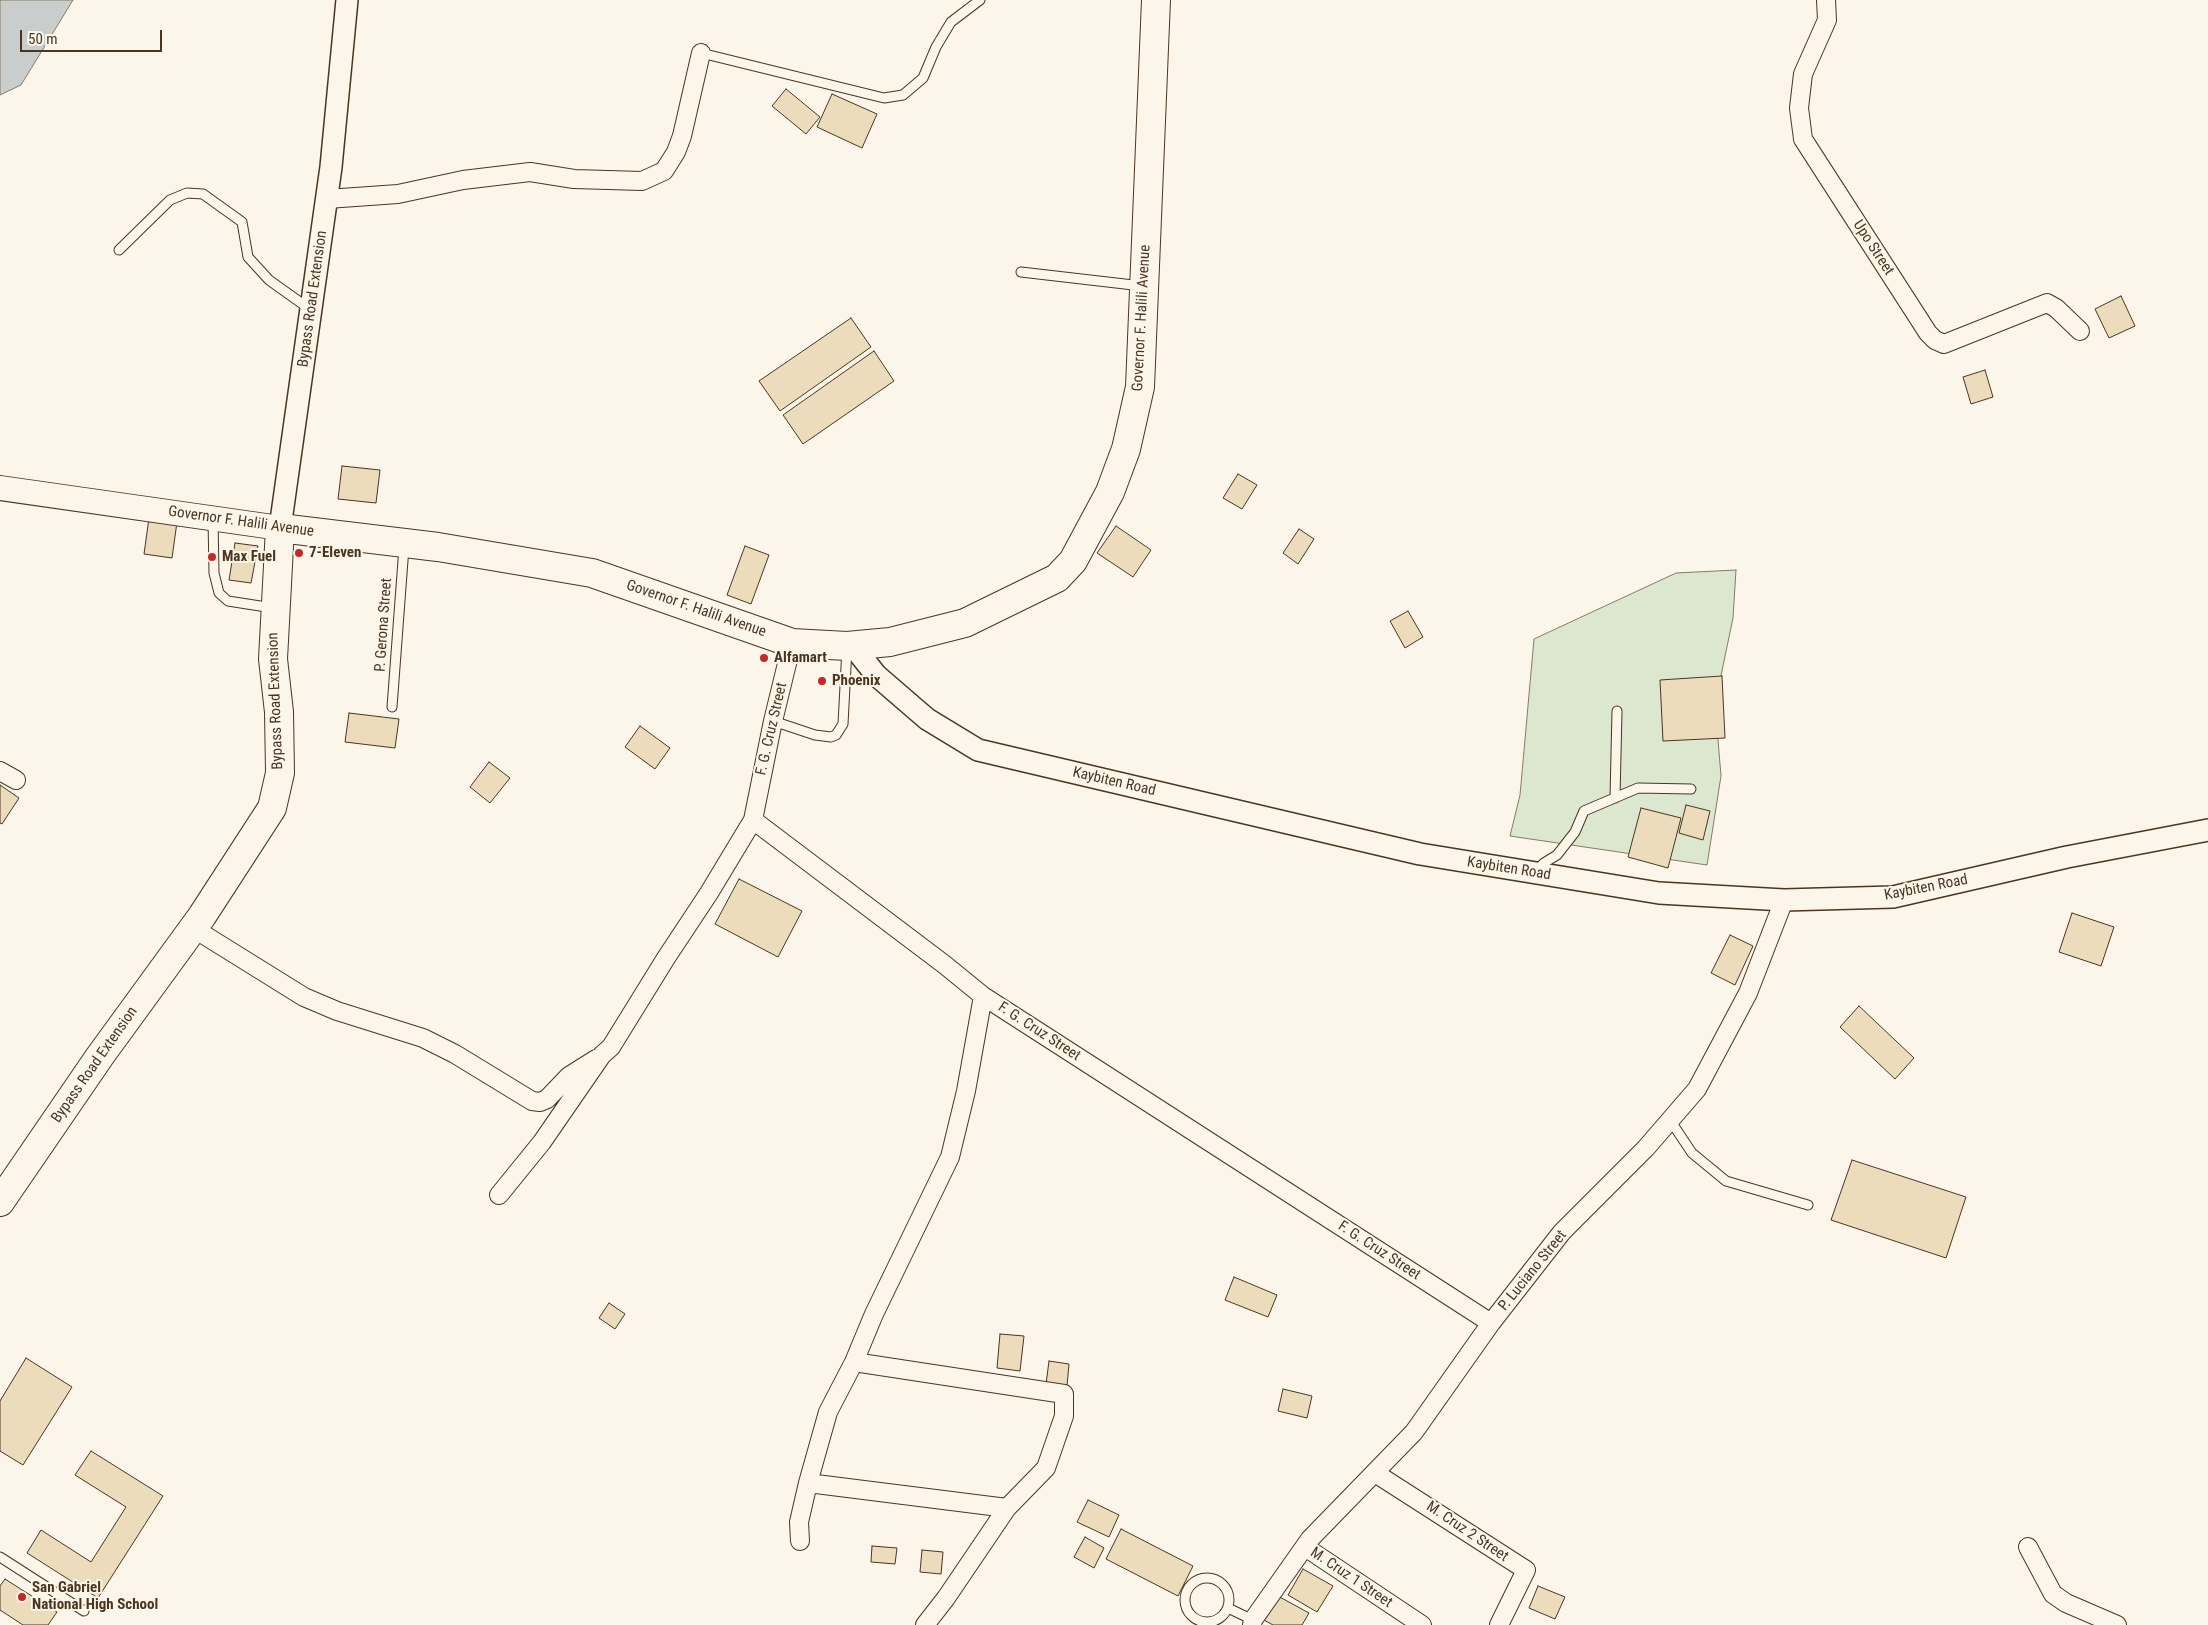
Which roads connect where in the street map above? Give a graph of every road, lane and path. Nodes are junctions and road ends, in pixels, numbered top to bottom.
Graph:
1 (347, 0) edge
2 (980, 0) edge
3 (1156, 0) edge
4 (1826, 0) edge
5 (701, 53) joint
6 (327, 199) junction
7 (119, 250) dead end
8 (1021, 272) dead end
9 (1145, 287) junction
10 (311, 310) junction
11 (2080, 331) dead end
12 (0, 488) edge
13 (213, 519) junction
14 (280, 528) junction
15 (404, 544) junction
16 (275, 608) junction
17 (792, 643) junction
18 (850, 646) junction
19 (392, 707) dead end
20 (1617, 711) dead end
21 (773, 721) junction
22 (0, 771) edge
23 (16, 780) dead end
24 (1691, 788) dead end
25 (1615, 798) junction
26 (752, 820) junction
27 (2208, 830) edge
28 (1533, 874) junction
29 (1784, 900) junction
30 (193, 928) junction
31 (983, 996) junction
32 (602, 1056) junction
33 (1670, 1120) junction
34 (499, 1195) dead end
35 (0, 1202) edge
36 (1808, 1206) dead end
37 (1491, 1323) junction
38 (854, 1362) junction
39 (1375, 1473) junction
40 (808, 1483) junction
41 (1006, 1508) junction
42 (800, 1541) dead end
43 (1305, 1547) junction
44 (2028, 1547) dead end
45 (0, 1557) edge
46 (1228, 1608) junction
47 (84, 1611) dead end
48 (1252, 1622) edge
49 (925, 1625) edge
50 (1422, 1625) edge
51 (1499, 1625) edge
52 (2117, 1625) edge

1 - 6 street, Bypass Road Extension
2 - 5 lane
3 - 9 main road, Governor F. Halili Avenue
4 - 11 street, Upo Street
5 - 6 street
6 - 10 street, Bypass Road Extension
7 - 10 lane
8 - 9 lane
9 - 18 main road, Governor F. Halili Avenue
10 - 14 street, Bypass Road Extension
12 - 13 main road, Governor F. Halili Avenue
13 - 14 main road, Governor F. Halili Avenue
13 - 16 lane
14 - 15 main road, Governor F. Halili Avenue
14 - 16 main road, Bypass Road Extension
15 - 17 main road, Governor F. Halili Avenue
15 - 19 lane, P. Gerona Street
16 - 30 main road, Bypass Road Extension
17 - 18 main road, Governor F. Halili Avenue
17 - 21 street, F. G. Cruz Street
18 - 21 lane
18 - 28 street, Kaybiten Road
20 - 25 lane
21 - 26 street, F. G. Cruz Street
22 - 23 street
24 - 25 lane
25 - 28 lane
26 - 31 street, F. G. Cruz Street
26 - 32 street
27 - 29 street, Kaybiten Road
28 - 29 street, Kaybiten Road
29 - 33 street, P. Luciano Street
30 - 32 street
30 - 35 main road, Bypass Road Extension
31 - 37 street, F. G. Cruz Street
31 - 38 street
32 - 34 street
33 - 36 lane
33 - 37 street, P. Luciano Street
37 - 39 street, P. Luciano Street
38 - 40 street
38 - 41 street
39 - 43 street, P. Luciano Street
39 - 51 street, M. Cruz 2 Street
40 - 41 street
40 - 42 street
41 - 49 street
43 - 48 street, P. Luciano Street
43 - 50 street, M. Cruz 1 Street
44 - 52 street
45 - 47 lane
46 - 46 lane
46 - 48 lane

